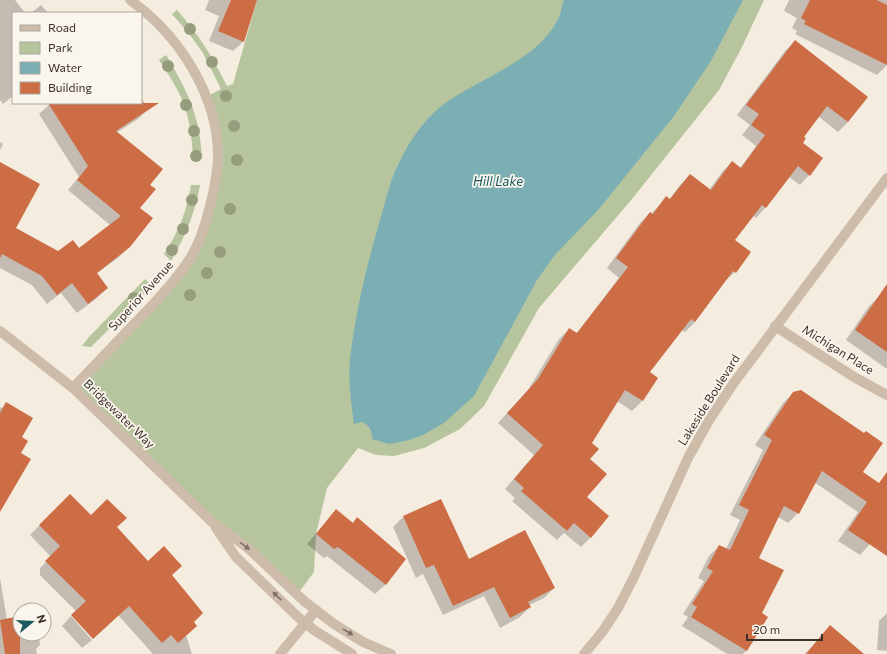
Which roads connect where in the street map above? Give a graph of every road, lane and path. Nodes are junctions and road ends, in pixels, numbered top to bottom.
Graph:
1 (130, 0) edge
2 (887, 178) edge
3 (775, 326) junction
4 (0, 331) edge
5 (73, 388) junction
6 (887, 395) edge
7 (213, 523) junction
8 (316, 610) junction
9 (305, 623) junction
10 (280, 654) edge
11 (352, 654) edge
12 (391, 654) edge
13 (584, 654) edge

1 - 5 street, Superior Avenue
2 - 3 street, Lakeside Boulevard
3 - 6 street, Michigan Place
3 - 13 street, Lakeside Boulevard
4 - 5 street, Bridgewater Way
5 - 7 street, Bridgewater Way
7 -> 8 street, Bridgewater Way
9 -> 7 street, Bridgewater Way
8 - 9 street
8 -> 12 street, Bridgewater Way
9 - 10 street
9 - 11 street, Bridgewater Way

